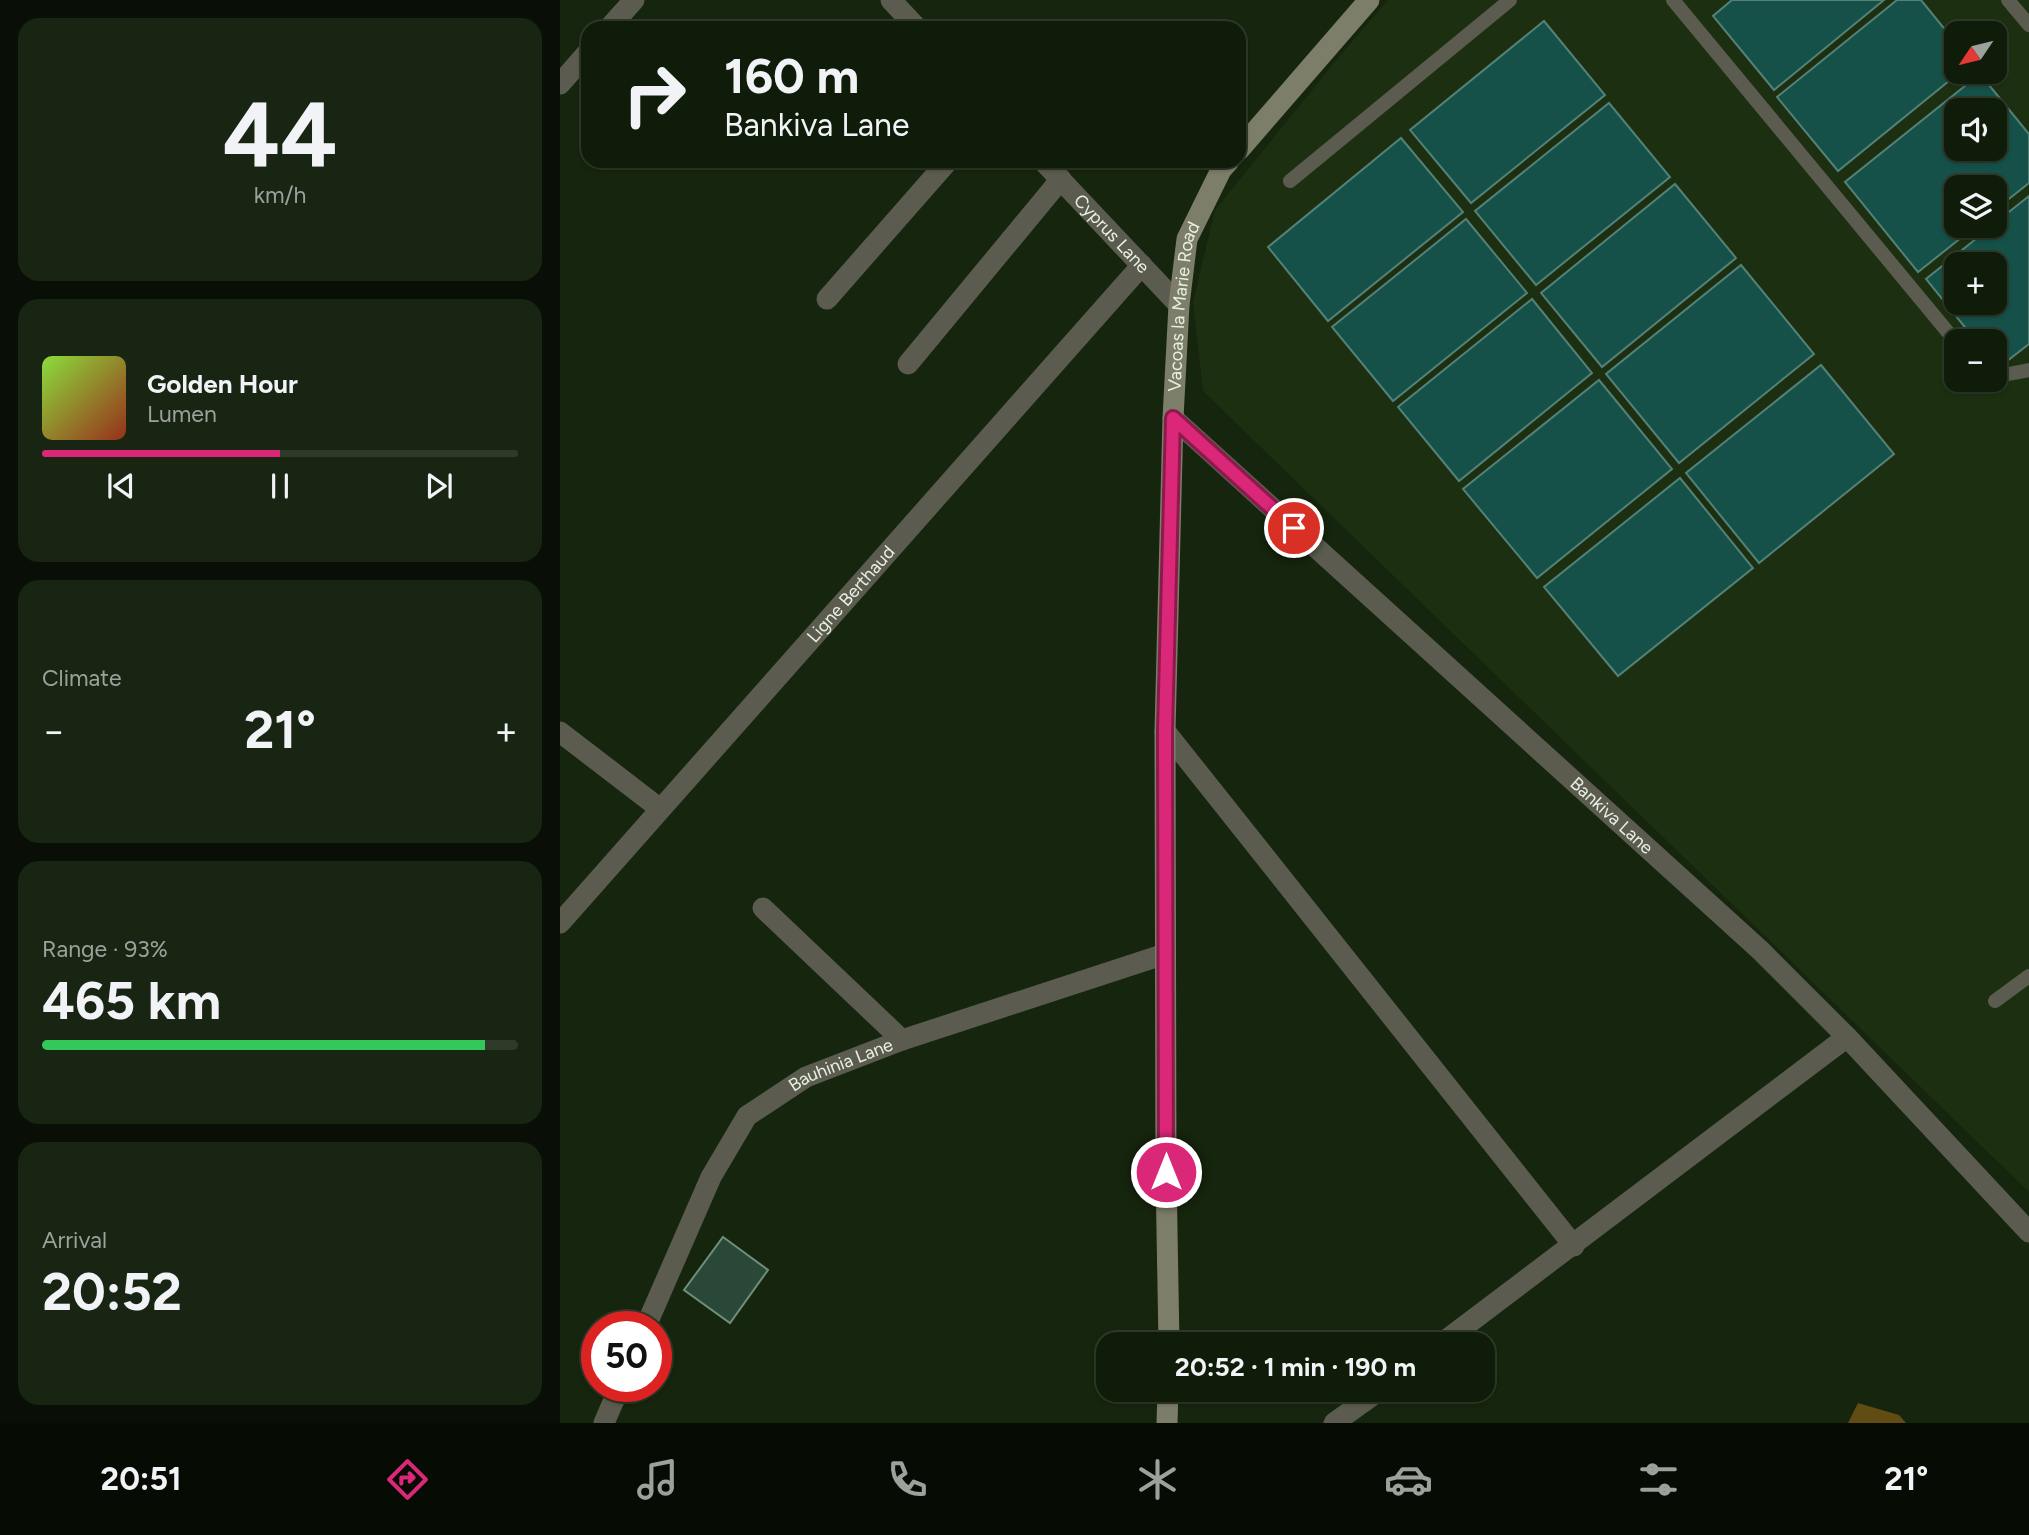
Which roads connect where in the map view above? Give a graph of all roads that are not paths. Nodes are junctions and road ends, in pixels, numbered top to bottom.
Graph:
1 (634, 0) edge
2 (891, 0) edge
3 (1369, 0) edge
4 (1510, 0) edge
5 (1673, 0) edge
6 (2008, 0) edge
7 (615, 21) edge
8 (910, 21) edge
9 (2029, 25) edge
10 (581, 60) edge
11 (560, 84) edge
12 (1246, 141) edge
13 (942, 168) edge
14 (1050, 168) edge
15 (1223, 168) edge
16 (1060, 179) junction
17 (1290, 181) dead end
18 (1142, 265) junction
19 (827, 299) dead end
20 (1180, 305) junction
21 (1945, 329) edge
22 (908, 364) dead end
23 (2029, 370) edge
24 (2007, 374) edge
25 (1173, 418) junction
26 (1165, 731) junction
27 (560, 732) edge
28 (659, 808) junction
29 (763, 908) dead end
30 (560, 923) edge
31 (1165, 954) junction
32 (2029, 976) edge
33 (1995, 1001) dead end
34 (1847, 1037) junction
35 (902, 1040) junction
36 (2029, 1232) edge
37 (1574, 1245) junction
38 (653, 1311) edge
39 (1169, 1332) edge
40 (1457, 1332) edge
41 (613, 1402) edge
42 (1168, 1402) edge
43 (1363, 1402) edge
44 (604, 1423) edge
45 (1167, 1423) edge
46 (1334, 1423) edge

1 - 7 street
2 - 8 street
3 - 12 main road
4 - 17 lane
5 - 21 lane
6 - 9 lane
10 - 11 street
13 - 19 street
14 - 16 street, Cyprus Lane
15 - 20 main road, Vacoas la Marie Road
16 - 18 street, Cyprus Lane
16 - 22 street
18 - 20 street, Cyprus Lane
18 - 28 street, Ligne Berthaud
20 - 25 main road, Vacoas la Marie Road
23 - 24 lane
25 - 26 main road, Vacoas la Marie Road
25 - 34 street, Bankiva Lane
26 - 31 main road, Vacoas la Marie Road
26 - 37 street
27 - 28 street
28 - 30 street, Ligne Berthaud
29 - 35 street
31 - 35 street, Bauhinia Lane
31 - 39 main road, Vacoas la Marie Road
32 - 33 lane
34 - 36 street, Bankiva Lane
34 - 37 street
35 - 38 street, Bauhinia Lane
37 - 40 street
41 - 44 street
42 - 45 main road
43 - 46 street

